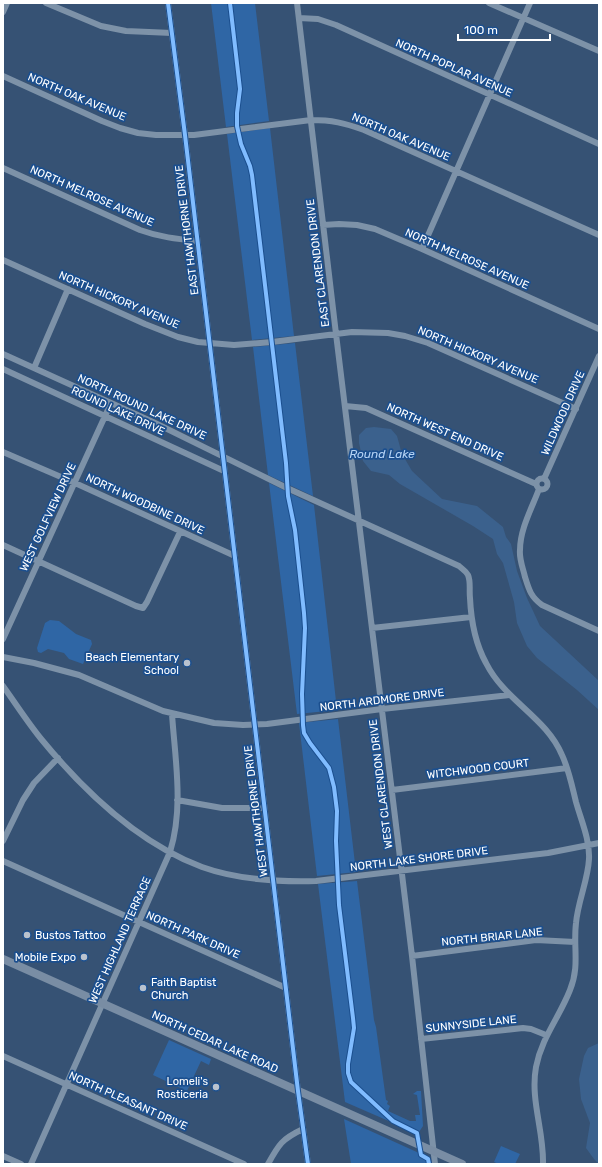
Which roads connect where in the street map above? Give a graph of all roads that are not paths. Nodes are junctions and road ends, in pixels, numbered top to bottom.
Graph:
1 (7, 3) edge
2 (46, 3) edge
3 (168, 3) edge
4 (297, 3) edge
5 (489, 3) edge
6 (530, 3) edge
7 (3, 12) edge
8 (299, 18) junction
9 (523, 18) junction
10 (172, 33) junction
11 (599, 51) edge
12 (3, 76) edge
13 (489, 95) junction
14 (311, 120) junction
15 (185, 135) junction
16 (599, 144) edge
17 (3, 168) edge
18 (456, 171) junction
19 (323, 225) junction
20 (599, 235) edge
21 (197, 241) junction
22 (422, 249) junction
23 (3, 260) edge
24 (68, 289) junction
25 (599, 329) edge
26 (336, 334) junction
27 (209, 343) junction
28 (3, 354) edge
29 (599, 356) edge
30 (34, 368) junction
31 (3, 369) edge
32 (111, 403) junction
33 (345, 406) junction
34 (576, 409) junction
35 (105, 416) junction
36 (3, 452) edge
37 (223, 456) junction
38 (224, 471) junction
39 (544, 478) junction
40 (75, 482) junction
41 (538, 486) junction
42 (359, 521) junction
43 (180, 532) junction
44 (3, 545) edge
45 (235, 556) junction
46 (39, 562) junction
47 (471, 617) junction
48 (372, 628) junction
49 (599, 631) edge
50 (3, 639) edge
51 (3, 657) edge
52 (3, 686) edge
53 (510, 695) junction
54 (382, 709) junction
55 (172, 714) junction
56 (254, 724) junction
57 (58, 758) junction
58 (567, 768) junction
59 (392, 790) junction
60 (177, 800) junction
61 (264, 808) junction
62 (3, 841) edge
63 (599, 843) edge
64 (588, 845) junction
65 (170, 852) junction
66 (3, 861) edge
67 (402, 871) junction
68 (273, 881) junction
69 (139, 922) junction
70 (576, 942) junction
71 (412, 956) junction
72 (3, 958) edge
73 (286, 988) junction
74 (103, 1003) junction
75 (546, 1035) junction
76 (421, 1039) junction
77 (3, 1056) edge
78 (66, 1085) junction
79 (298, 1091) junction
80 (303, 1129) junction
81 (433, 1150) junction
82 (3, 1156) edge
83 (21, 1164) edge
84 (31, 1164) edge
85 (244, 1164) edge
86 (268, 1164) edge
87 (308, 1164) edge
88 (435, 1164) edge
89 (462, 1164) edge
90 (544, 1164) edge

1 - 7 street
2 - 10 street
3 - 10 street, EAST HAWTHORNE DRIVE
4 - 8 street, EAST CLARENDON DRIVE
5 - 9 street
6 - 9 street
8 - 13 street, NORTH POPLAR AVENUE
8 - 14 street, EAST CLARENDON DRIVE
9 - 11 street
9 - 13 street
10 - 15 street, EAST HAWTHORNE DRIVE
12 - 15 street, NORTH OAK AVENUE
13 - 16 street, NORTH POPLAR AVENUE
13 - 18 street
14 - 15 street, NORTH OAK AVENUE
14 - 18 street, NORTH OAK AVENUE
14 - 19 street, EAST CLARENDON DRIVE
15 - 21 street, EAST HAWTHORNE DRIVE
17 - 21 street, NORTH MELROSE AVENUE
18 - 20 street, NORTH OAK AVENUE
18 - 22 street
19 - 22 street, NORTH MELROSE AVENUE
19 - 26 street, EAST CLARENDON DRIVE
21 - 27 street, EAST HAWTHORNE DRIVE
22 - 25 street, NORTH MELROSE AVENUE
23 - 24 street, NORTH HICKORY AVENUE
24 - 27 street, NORTH HICKORY AVENUE
24 - 30 street
26 - 27 street, NORTH HICKORY AVENUE
26 - 33 street, EAST CLARENDON DRIVE
26 - 34 street, NORTH HICKORY AVENUE
27 - 37 street, EAST HAWTHORNE DRIVE
28 - 30 street, NORTH ROUND LAKE DRIVE
29 - 34 street, WILDWOOD DRIVE
30 - 32 street, NORTH ROUND LAKE DRIVE
31 - 35 street, ROUND LAKE DRIVE
32 - 35 street, WEST GOLFVIEW DRIVE
32 - 37 street, NORTH ROUND LAKE DRIVE
33 - 41 street, NORTH WEST END DRIVE
33 - 42 street, EAST CLARENDON DRIVE
34 - 39 street, WILDWOOD DRIVE
35 - 38 street, ROUND LAKE DRIVE
35 - 40 street, WEST GOLFVIEW DRIVE
36 - 40 street, NORTH WOODBINE DRIVE
37 - 38 street, WEST HAWTHORNE DRIVE
37 - 42 street, NORTH ROUND LAKE DRIVE
38 - 45 street, WEST HAWTHORNE DRIVE
39 - 41 street, WILDWOOD DRIVE
39 - 41 street, WILDWOOD DRIVE
40 - 43 street, NORTH WOODBINE DRIVE
40 - 46 street, WEST GOLFVIEW DRIVE
41 - 49 street, WILDWOOD DRIVE
42 - 47 street, NORTH ROUND LAKE DRIVE
42 - 48 street, WEST CLARENDON DRIVE
43 - 45 street, NORTH WOODBINE DRIVE
43 - 46 street
44 - 46 street
45 - 56 street, WEST HAWTHORNE DRIVE
46 - 50 street, WEST GOLFVIEW DRIVE
47 - 48 street
47 - 53 street
48 - 54 street, WEST CLARENDON DRIVE
51 - 55 street, NORTH ARDMORE DRIVE
52 - 57 street, NORTH LAKE SHORE DRIVE
53 - 54 street, NORTH ARDMORE DRIVE
53 - 58 street
54 - 56 street, NORTH ARDMORE DRIVE
54 - 59 street, WEST CLARENDON DRIVE
55 - 56 street, NORTH ARDMORE DRIVE
55 - 60 street, WEST HIGHLAND TERRACE
56 - 61 street, WEST HAWTHORNE DRIVE
57 - 62 street
57 - 65 street, NORTH LAKE SHORE DRIVE
58 - 59 street, WITCHWOOD COURT
58 - 64 street
59 - 67 street, WEST CLARENDON DRIVE
60 - 61 street
60 - 65 street, WEST HIGHLAND TERRACE
61 - 68 street, WEST HAWTHORNE DRIVE
63 - 64 street, NORTH LAKE SHORE DRIVE
64 - 67 street, NORTH LAKE SHORE DRIVE
64 - 70 street
65 - 68 street, NORTH LAKE SHORE DRIVE
65 - 69 street, WEST HIGHLAND TERRACE
66 - 69 street, NORTH PARK DRIVE
67 - 68 street, NORTH LAKE SHORE DRIVE
67 - 71 street, WEST CLARENDON DRIVE
68 - 73 street, WEST HAWTHORNE DRIVE
69 - 73 street, NORTH PARK DRIVE
69 - 74 street, WEST HIGHLAND TERRACE
70 - 71 street, NORTH BRIAR LANE
70 - 75 street
71 - 76 street, WEST CLARENDON DRIVE
72 - 74 main road, NORTH CEDAR LAKE ROAD
73 - 79 street, WEST HAWTHORNE DRIVE
74 - 78 street, WEST HIGHLAND TERRACE
74 - 79 main road, NORTH CEDAR LAKE ROAD
75 - 76 street, SUNNYSIDE LANE
75 - 90 street
76 - 81 street, WEST CLARENDON DRIVE
77 - 78 street, NORTH PLEASANT DRIVE
78 - 84 street, WEST HIGHLAND TERRACE
78 - 85 street, NORTH PLEASANT DRIVE
79 - 80 street, WEST HAWTHORNE DRIVE
79 - 81 main road, NORTH CEDAR LAKE ROAD
80 - 86 street
80 - 87 street, WEST HAWTHORNE DRIVE
81 - 88 street, WEST CLARENDON DRIVE
81 - 89 main road, NORTH CEDAR LAKE ROAD
82 - 83 street

